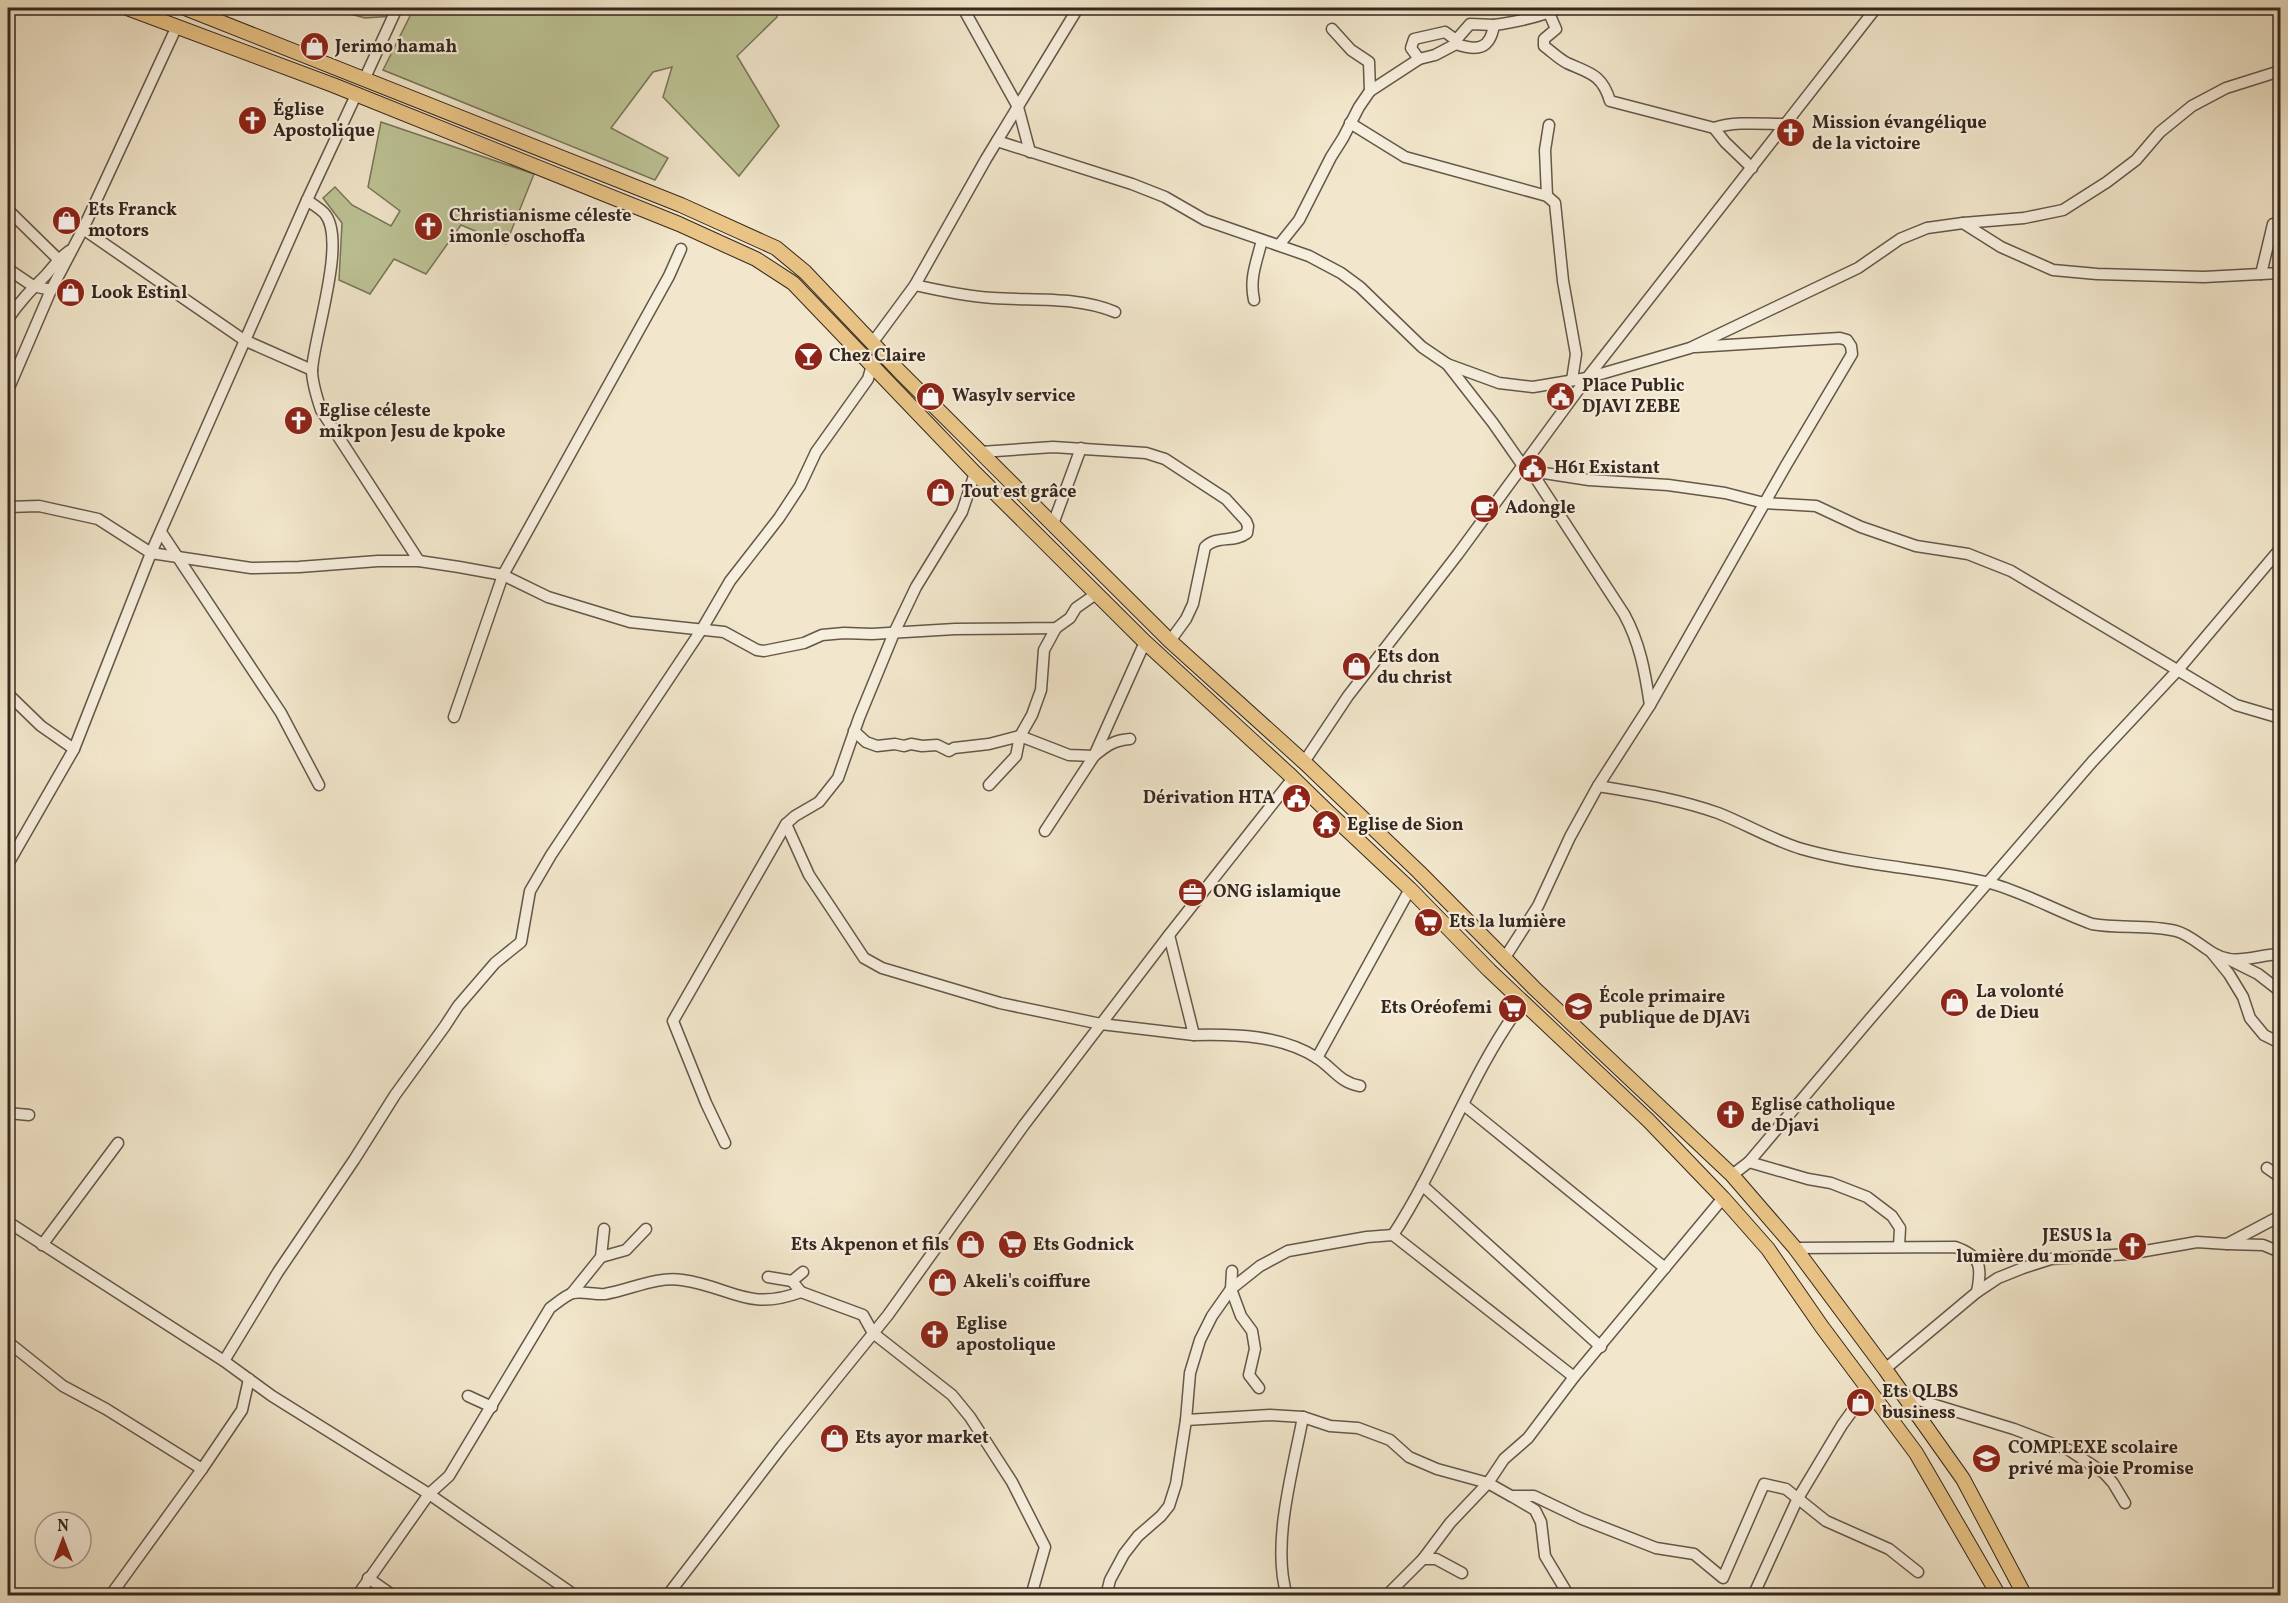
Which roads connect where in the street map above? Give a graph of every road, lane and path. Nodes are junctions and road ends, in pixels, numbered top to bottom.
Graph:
1 (128, 8) edge
2 (185, 8) edge
3 (397, 8) edge
4 (963, 8) edge
5 (1078, 8) edge
6 (1876, 8) edge
7 (1554, 10) edge
8 (1494, 25) junction
9 (177, 26) junction
10 (1332, 29) dead end
11 (1456, 42) junction
12 (1419, 59) junction
13 (2280, 71) edge
14 (364, 80) junction
15 (1370, 92) junction
16 (356, 95) junction
17 (1018, 107) junction
18 (1350, 123) junction
19 (1786, 124) junction
20 (1549, 125) dead end
21 (1714, 128) junction
22 (997, 141) junction
23 (1030, 152) junction
24 (1752, 168) junction
25 (1547, 196) junction
26 (307, 200) junction
27 (8, 210) edge
28 (1964, 223) junction
29 (2273, 224) dead end
30 (83, 229) junction
31 (1262, 240) junction
32 (1279, 245) junction
33 (681, 249) dead end
34 (71, 250) junction
35 (58, 258) junction
36 (8, 270) edge
37 (2280, 273) edge
38 (2261, 274) junction
39 (915, 285) junction
40 (33, 286) junction
41 (51, 290) junction
42 (1254, 300) dead end
43 (1115, 312) dead end
44 (8, 319) edge
45 (244, 340) junction
46 (873, 342) junction
47 (1690, 348) junction
48 (1447, 364) junction
49 (872, 365) junction
50 (312, 370) junction
51 (1587, 378) junction
52 (1572, 380) junction
53 (8, 390) edge
54 (1081, 448) junction
55 (981, 452) junction
56 (1527, 468) junction
57 (975, 473) junction
58 (1764, 503) junction
59 (8, 507) edge
60 (1053, 524) junction
61 (161, 532) junction
62 (2280, 549) edge
63 (151, 553) junction
64 (178, 558) junction
65 (419, 561) junction
66 (503, 575) junction
67 (1096, 594) junction
68 (1056, 628) junction
69 (702, 629) junction
70 (894, 633) junction
71 (1170, 641) junction
72 (1145, 642) junction
73 (2177, 670) junction
74 (8, 694) edge
75 (1650, 705) junction
76 (454, 717) dead end
77 (2280, 718) edge
78 (854, 730) junction
79 (1020, 736) junction
80 (1130, 739) dead end
81 (74, 749) junction
82 (1094, 756) junction
83 (1304, 762) junction
84 (1293, 778) junction
85 (319, 784) dead end
86 (990, 785) dead end
87 (1598, 786) junction
88 (786, 824) junction
89 (1045, 831) dead end
90 (8, 864) edge
91 (1989, 883) junction
92 (1410, 889) junction
93 (1169, 934) junction
94 (2212, 952) junction
95 (2280, 954) edge
96 (1504, 959) junction
97 (2230, 960) junction
98 (2280, 992) edge
99 (1523, 1002) junction
100 (1101, 1024) junction
101 (1194, 1035) junction
102 (2280, 1043) edge
103 (1317, 1058) junction
104 (1359, 1086) dead end
105 (1464, 1105) junction
106 (8, 1113) edge
107 (28, 1115) dead end
108 (118, 1143) dead end
109 (725, 1143) dead end
110 (1749, 1162) junction
111 (2266, 1167) dead end
112 (1732, 1175) junction
113 (2280, 1177) edge
114 (1422, 1185) junction
115 (1723, 1198) junction
116 (2280, 1216) edge
117 (8, 1222) edge
118 (604, 1229) dead end
119 (646, 1229) dead end
120 (1393, 1235) junction
121 (2227, 1244) junction
122 (42, 1245) junction
123 (1899, 1246) junction
124 (1795, 1248) junction
125 (2280, 1252) edge
126 (601, 1257) junction
127 (1665, 1268) junction
128 (1233, 1271) dead end
129 (803, 1272) dead end
130 (768, 1277) dead end
131 (792, 1281) junction
132 (1231, 1289) junction
133 (801, 1292) junction
134 (1977, 1292) junction
135 (572, 1293) junction
136 (873, 1333) junction
137 (8, 1342) edge
138 (1601, 1347) junction
139 (224, 1361) junction
140 (1885, 1369) junction
141 (1574, 1377) junction
142 (249, 1379) junction
143 (1259, 1388) dead end
144 (1868, 1389) junction
145 (1902, 1395) junction
146 (468, 1396) dead end
147 (492, 1407) junction
148 (1303, 1417) junction
149 (1186, 1420) junction
150 (202, 1469) junction
151 (1488, 1483) junction
152 (429, 1494) junction
153 (1511, 1496) junction
154 (1797, 1500) junction
155 (2125, 1503) dead end
156 (1423, 1559) junction
157 (1918, 1572) dead end
158 (1462, 1573) dead end
159 (368, 1578) junction
160 (8, 1593) edge
161 (1997, 1595) edge
162 (12, 1596) edge
163 (110, 1596) edge
164 (357, 1596) edge
165 (394, 1596) edge
166 (576, 1596) edge
167 (667, 1596) edge
168 (1031, 1596) edge
169 (1106, 1596) edge
170 (1287, 1596) edge
171 (1386, 1596) edge
172 (1569, 1596) edge
173 (1753, 1596) edge
174 (2025, 1596) edge

1 - 9 main road
2 - 14 main road
3 - 14 street
4 - 17 street
5 - 17 street
6 - 19 street
7 - 8 street
7 - 21 street
8 - 11 street
8 - 11 street
9 - 16 main road
9 - 30 street
10 - 15 street
11 - 12 street
11 - 12 street
12 - 15 street
13 - 28 street
14 - 46 main road
15 - 18 street
16 - 26 street
16 - 49 main road
17 - 22 street
17 - 23 street
18 - 25 street
18 - 32 street
19 - 21 street
19 - 24 street
20 - 25 street
21 - 24 street
22 - 23 street
22 - 39 street
23 - 31 street
24 - 51 street
25 - 52 street
26 - 45 street
26 - 50 street
27 - 35 street
28 - 38 street
28 - 47 street
29 - 38 street
30 - 34 street
30 - 45 street
31 - 32 street
31 - 42 street
32 - 48 street
33 - 66 street
34 - 35 street
34 - 41 street
35 - 40 street
36 - 40 street
37 - 38 street
39 - 43 street
39 - 46 street
40 - 41 street
40 - 44 street
41 - 53 street
45 - 50 street
45 - 61 street
46 - 55 main road
47 - 51 street
47 - 58 street
48 - 52 street
48 - 56 street
49 - 57 main road
49 - 69 street
50 - 65 street
51 - 52 street
51 - 56 street
54 - 55 street
54 - 60 street
54 - 71 street
55 - 60 main road
56 - 58 street
56 - 75 street
56 - 83 street
57 - 67 main road
57 - 70 street
58 - 73 street
58 - 75 street
59 - 63 street
60 - 71 main road
61 - 63 street
61 - 64 street
62 - 73 street
63 - 64 street
63 - 81 street
64 - 65 street
64 - 85 street
65 - 66 street
66 - 69 street
66 - 76 street
67 - 68 street
67 - 72 main road
68 - 70 street
68 - 79 street
69 - 70 street
69 - 139 street
70 - 78 street
71 - 83 main road
72 - 82 street
72 - 84 main road
73 - 77 street
73 - 91 street
74 - 81 street
75 - 87 street
78 - 79 street
78 - 88 street
79 - 82 street
79 - 86 street
80 - 82 street
81 - 90 street
82 - 89 street
83 - 96 main road
84 - 92 main road
84 - 93 street
87 - 91 street
87 - 96 street
88 - 100 street
88 - 109 street
91 - 94 street
91 - 110 street
92 - 99 main road
92 - 103 street
93 - 100 street
93 - 101 street
94 - 97 street
94 - 102 street
95 - 97 street
96 - 112 main road
97 - 98 street
99 - 105 street
99 - 115 main road
100 - 101 street
100 - 136 street
101 - 103 street
103 - 104 street
105 - 114 street
105 - 127 street
106 - 107 street
108 - 122 street
110 - 112 street
110 - 123 street
111 - 113 street
112 - 124 main road
114 - 120 street
114 - 138 street
115 - 127 street
115 - 144 main road
116 - 121 street
117 - 122 street
118 - 126 street
119 - 126 street
120 - 132 street
120 - 141 street
121 - 125 street
121 - 134 street
122 - 139 street
123 - 124 street
123 - 134 street
124 - 140 main road
126 - 135 street
127 - 138 street
128 - 132 street
129 - 131 street
130 - 131 street
131 - 133 street
132 - 143 street
132 - 149 street
133 - 135 street
133 - 136 street
134 - 140 street
135 - 147 street
136 - 167 street
136 - 168 street
137 - 150 street
138 - 141 street
139 - 142 street
140 - 145 main road
141 - 151 street
142 - 150 street
142 - 152 street
144 - 154 street
144 - 161 main road
145 - 155 street
145 - 174 main road
146 - 147 street
147 - 152 street
148 - 149 street
148 - 151 street
148 - 170 street
149 - 169 street
150 - 163 street
151 - 153 street
151 - 156 street
152 - 159 street
152 - 166 street
153 - 154 street
153 - 172 street
154 - 157 street
154 - 173 street
156 - 158 street
156 - 171 street
159 - 164 street
159 - 165 street
160 - 162 street

